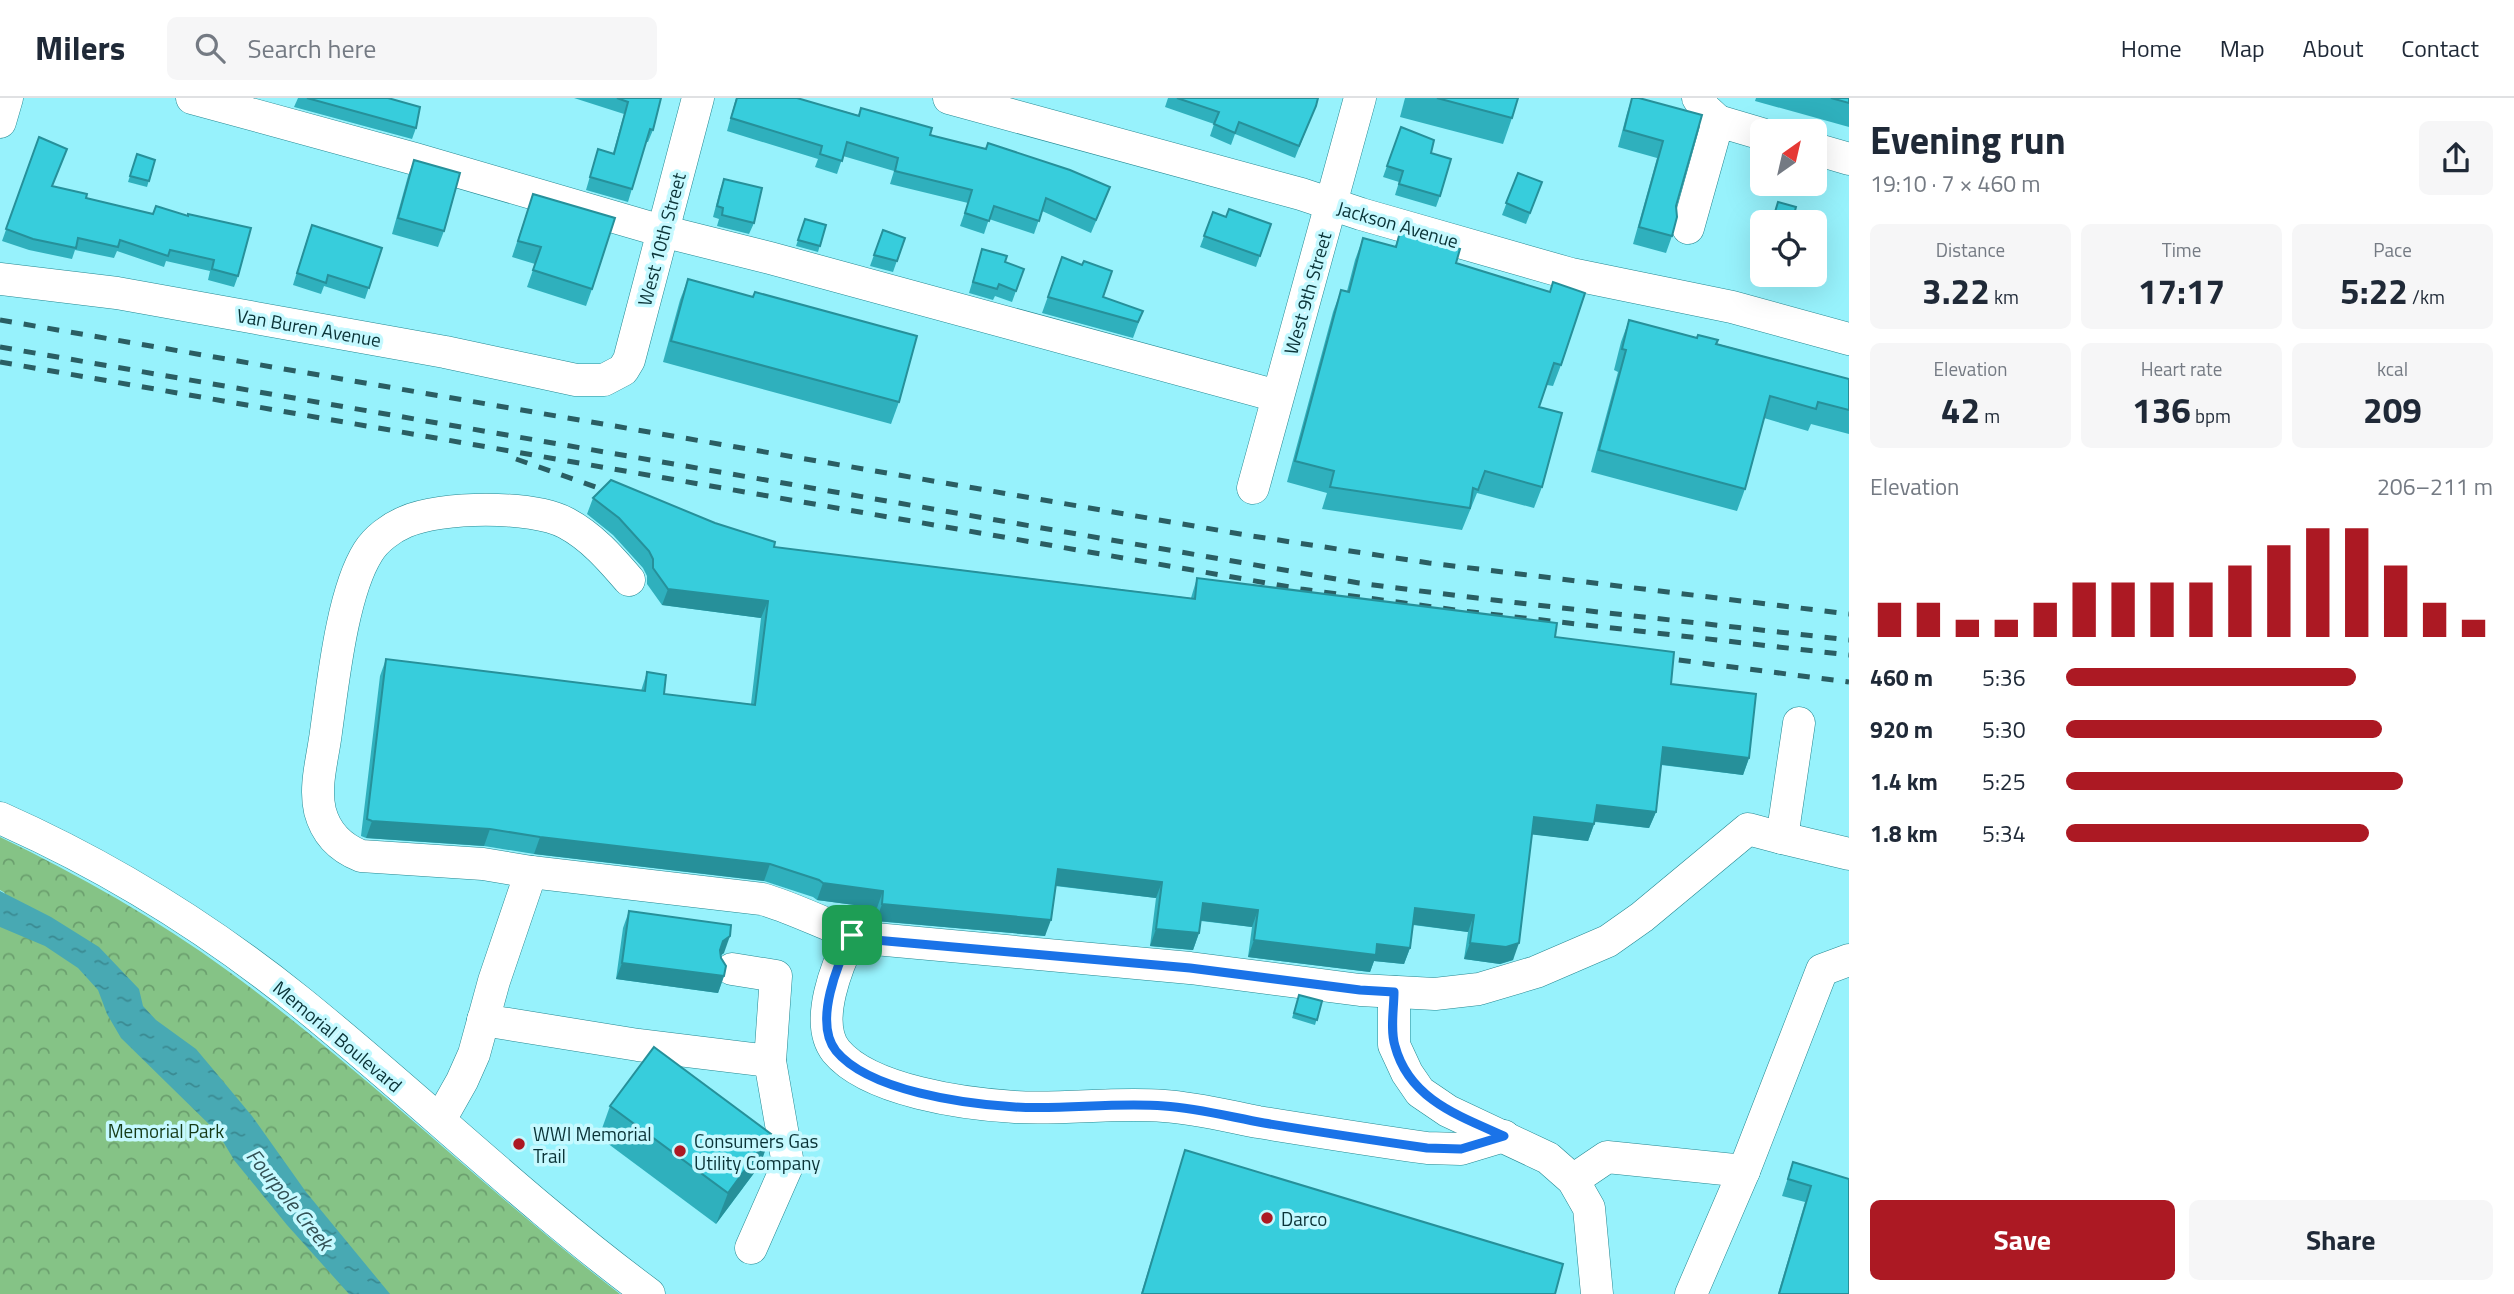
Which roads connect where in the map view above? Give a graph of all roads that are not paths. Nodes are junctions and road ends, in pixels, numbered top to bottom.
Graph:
1 (7, 98) edge
2 (192, 98) edge
3 (698, 98) edge
4 (949, 98) edge
5 (1360, 98) edge
6 (1698, 98) edge
7 (1718, 121) junction
8 (0, 122) edge
9 (1750, 130) edge
10 (1827, 153) edge
11 (1849, 159) edge
12 (1332, 205) junction
13 (1688, 228) dead end
14 (662, 231) junction
15 (0, 279) edge
16 (1847, 331) edge
17 (615, 376) joint
18 (1277, 396) junction
19 (1253, 488) dead end
20 (629, 580) dead end
21 (1799, 723) dead end
22 (0, 818) edge
23 (1782, 838) junction
24 (1849, 854) edge
25 (531, 872) junction
26 (852, 935) junction
27 (1849, 960) edge
28 (732, 968) dead end
29 (1394, 992) junction
30 (483, 1020) junction
31 (770, 1061) junction
32 (440, 1120) junction
33 (1504, 1136) junction
34 (1744, 1171) junction
35 (1573, 1180) junction
36 (751, 1248) dead end
37 (649, 1294) edge
38 (1597, 1294) edge
39 (1691, 1294) edge

1 - 8 street
2 - 14 street
3 - 14 street, West 10th Street
4 - 12 street, Jackson Avenue
5 - 12 street, West 9th Street
6 - 7 street
7 - 9 street
7 - 13 street
10 - 11 street
12 - 16 street, Jackson Avenue
12 - 18 street, West 9th Street
14 - 17 street, West 10th Street
14 - 18 street
15 - 17 street, Van Buren Avenue
18 - 19 street, West 9th Street
20 - 25 street
21 - 23 street
22 - 32 street, Memorial Boulevard
23 - 24 street
23 - 29 street
25 - 26 street
25 - 30 street
26 - 29 street
26 - 33 street
27 - 34 street
28 - 31 street
29 - 33 street
30 - 31 street
30 - 32 street
31 - 36 street
32 - 37 street, Memorial Boulevard
33 - 35 street
34 - 35 street
34 - 39 street
35 - 38 street

